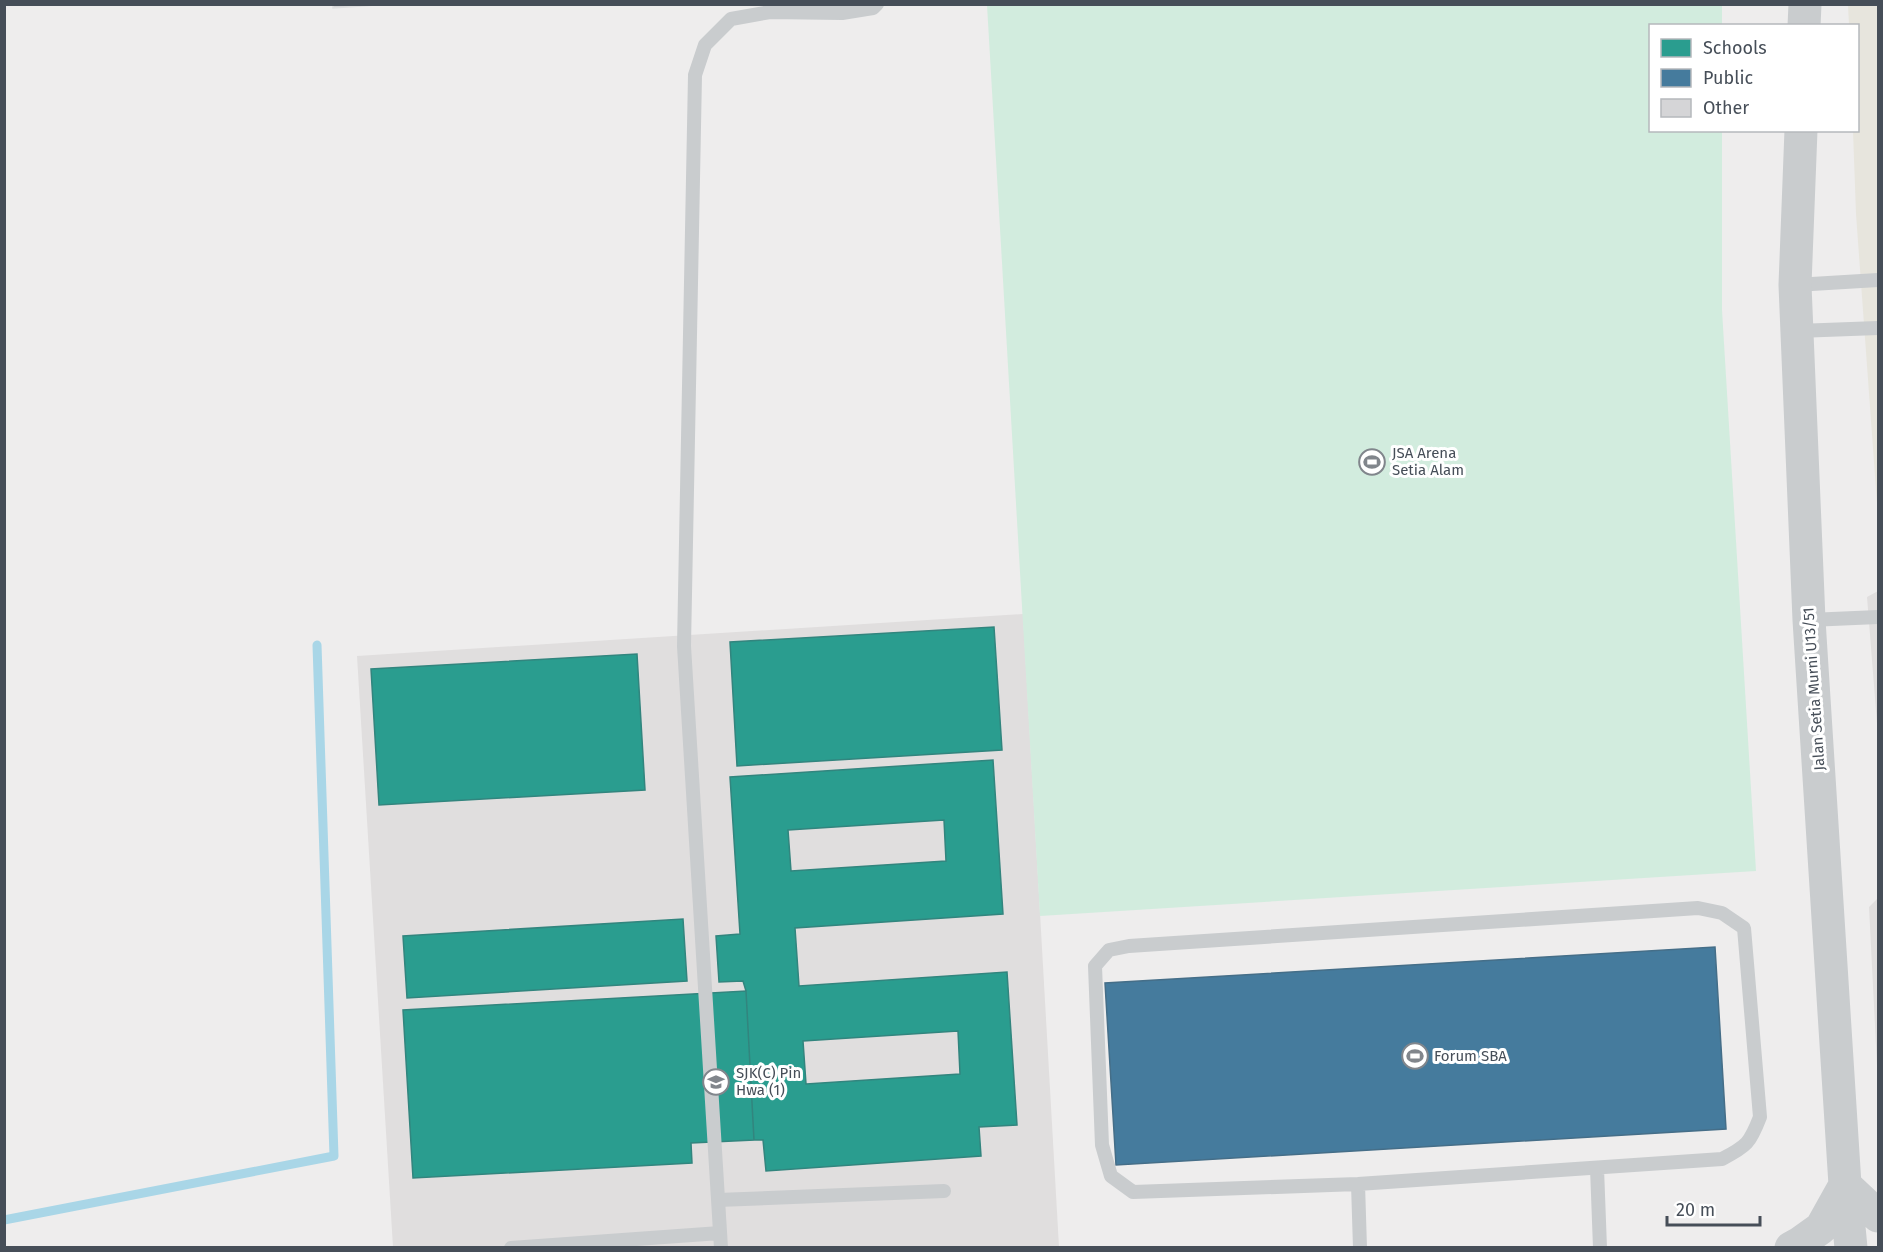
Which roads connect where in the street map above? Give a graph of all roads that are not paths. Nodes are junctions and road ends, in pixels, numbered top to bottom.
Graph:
1 (877, 4) edge
2 (1805, 4) edge
3 (1804, 24) edge
4 (1801, 132) edge
5 (1878, 280) edge
6 (1795, 285) junction
7 (1878, 328) edge
8 (1797, 331) junction
9 (1878, 617) edge
10 (1809, 620) junction
11 (1597, 1168) junction
12 (1358, 1184) junction
13 (1845, 1185) junction
14 (944, 1191) dead end
15 (718, 1200) junction
16 (1878, 1216) edge
17 (720, 1240) edge
18 (511, 1248) edge
19 (1360, 1248) edge
20 (1600, 1248) edge
21 (1791, 1248) edge
22 (1851, 1248) edge

1 - 15 lane
2 - 3 street
4 - 6 street, Jalan Setia Murni U13/51
5 - 6 lane
6 - 8 street, Jalan Setia Murni U13/51
7 - 8 lane
8 - 10 street, Jalan Setia Murni U13/51
9 - 10 lane
10 - 13 street, Jalan Setia Murni U13/51
11 - 12 lane
11 - 12 lane
11 - 20 lane
12 - 19 lane
13 - 16 street
13 - 21 street
13 - 22 street, Jalan Setia Murni U13/51
14 - 15 lane
15 - 17 lane
17 - 18 lane

